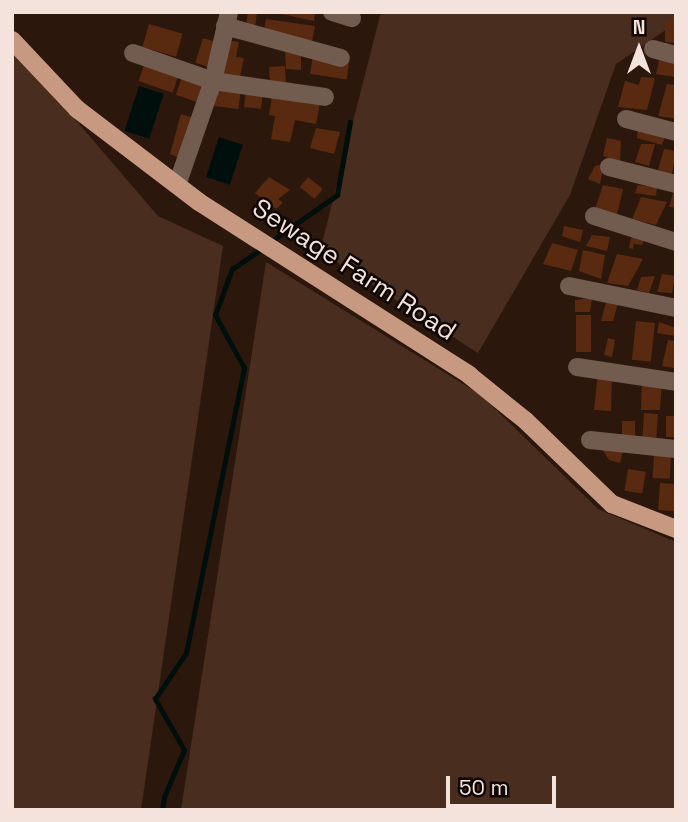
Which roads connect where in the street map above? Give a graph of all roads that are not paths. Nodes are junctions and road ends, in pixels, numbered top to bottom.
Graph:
1 (332, 12) edge
2 (352, 18) dead end
3 (227, 19) edge
4 (12, 40) edge
5 (653, 50) dead end
6 (133, 53) dead end
7 (676, 55) edge
8 (341, 58) dead end
9 (213, 81) junction
10 (325, 97) dead end
11 (626, 119) dead end
12 (676, 132) edge
13 (609, 167) dead end
14 (676, 184) edge
15 (177, 185) junction
16 (594, 216) dead end
17 (676, 242) edge
18 (569, 285) dead end
19 (676, 309) edge
20 (577, 367) dead end
21 (676, 382) edge
22 (590, 440) dead end
23 (676, 449) edge
24 (676, 529) edge

1 - 2 street
3 - 8 street
3 - 9 street
4 - 15 main road, Sewage Farm Road
5 - 7 street
6 - 9 street
9 - 10 street
9 - 15 street
11 - 12 street
13 - 14 street
15 - 24 main road, Sewage Farm Road
16 - 17 street
18 - 19 street
20 - 21 street
22 - 23 street

